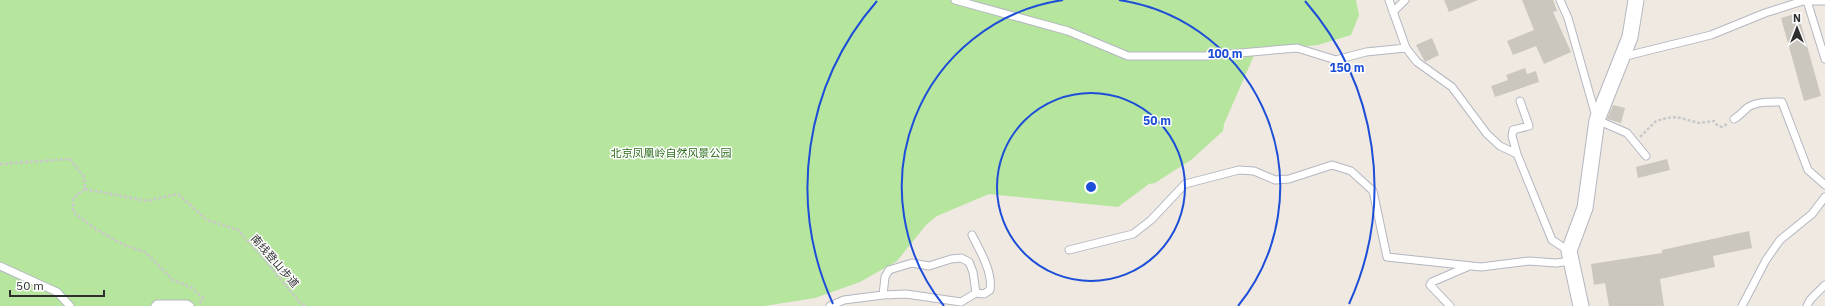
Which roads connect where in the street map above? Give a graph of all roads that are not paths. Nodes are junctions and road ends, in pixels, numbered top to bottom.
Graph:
1 (955, 0) edge
2 (1389, 0) edge
3 (1405, 0) edge
4 (1560, 0) edge
5 (1636, 0) edge
6 (1807, 1) junction
7 (1825, 1) edge
8 (1393, 12) junction
9 (1406, 48) junction
10 (1622, 57) junction
11 (1825, 58) edge
12 (1520, 101) dead end
13 (1734, 119) road end
14 (1597, 120) junction
15 (1517, 154) junction
16 (1646, 156) dead end
17 (1825, 185) edge
18 (1825, 196) edge
19 (972, 235) dead end
20 (1069, 250) dead end
21 (1570, 256) junction
22 (0, 266) edge
23 (1469, 266) junction
24 (1825, 285) edge
25 (976, 293) junction
26 (883, 295) junction
27 (961, 304) edge
28 (70, 306) edge
29 (155, 306) edge
30 (190, 306) edge
31 (830, 306) edge
32 (1450, 306) edge
33 (1581, 306) edge
34 (1742, 306) edge
35 (1807, 306) edge

1 - 9 lane
2 - 8 lane
3 - 8 lane
4 - 14 lane
5 - 10 street
6 - 7 lane
6 - 10 lane
6 - 11 lane
8 - 9 lane
9 - 15 lane
10 - 14 street
12 - 15 lane
13 - 17 lane
14 - 16 lane
14 - 21 street
15 - 21 lane
18 - 34 lane
19 - 25 lane
20 - 23 lane
21 - 23 lane
21 - 33 street
22 - 28 lane
23 - 32 lane
24 - 35 lane
25 - 26 lane
25 - 27 lane
26 - 27 lane
26 - 31 lane
29 - 30 lane

